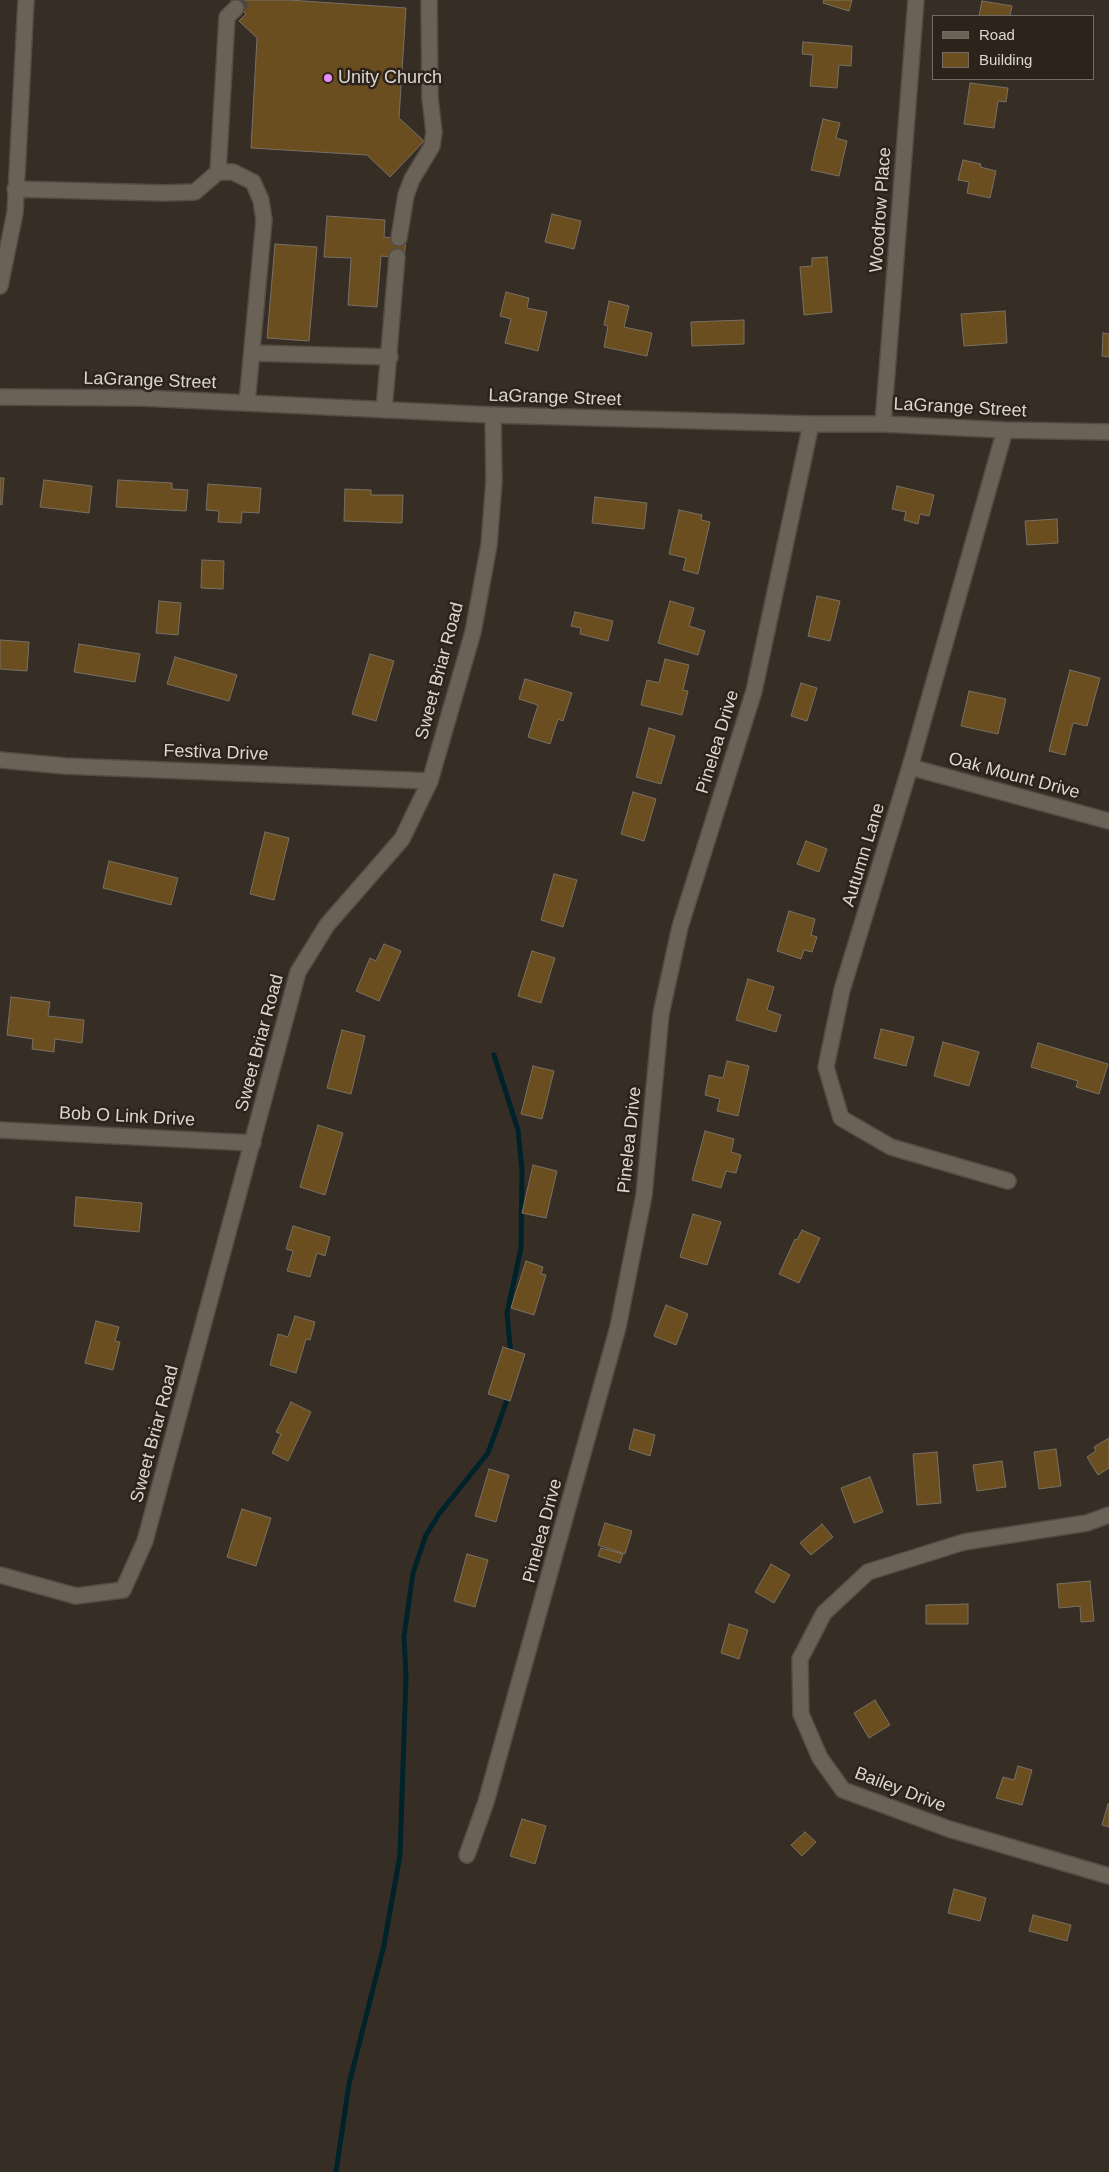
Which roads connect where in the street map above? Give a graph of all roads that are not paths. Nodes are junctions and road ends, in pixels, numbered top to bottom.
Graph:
1 (26, 0) edge
2 (429, 0) edge
3 (916, 0) edge
4 (236, 8) tunnel mouth
5 (218, 172) junction
6 (15, 189) junction
7 (399, 238) dead end
8 (397, 257) dead end
9 (0, 286) edge
10 (252, 353) junction
11 (390, 357) junction
12 (0, 397) edge
13 (247, 403) junction
14 (384, 410) junction
15 (493, 415) junction
16 (811, 424) junction
17 (883, 424) junction
18 (1005, 430) junction
19 (1109, 432) edge
20 (0, 760) edge
21 (910, 767) junction
22 (430, 781) junction
23 (1109, 821) edge
24 (0, 1130) edge
25 (253, 1143) junction
26 (1008, 1181) dead end
27 (1109, 1515) edge
28 (0, 1575) edge
29 (467, 1855) dead end
30 (1109, 1876) edge

1 - 6 street
2 - 7 street
3 - 17 street, Woodrow Place
4 - 5 street
5 - 6 street
5 - 10 street
6 - 9 street
8 - 11 street
10 - 11 street
10 - 13 street
11 - 14 street
12 - 13 street, LaGrange Street
13 - 14 street, LaGrange Street
14 - 15 street, LaGrange Street
15 - 16 street, LaGrange Street
15 - 22 street, Sweet Briar Road
16 - 17 street, LaGrange Street
16 - 29 street, Pinelea Drive
17 - 18 street, LaGrange Street
18 - 19 street, LaGrange Street
18 - 21 street, Autumn Lane
20 - 22 street, Festiva Drive
21 - 23 street, Oak Mount Drive
21 - 26 street, Autumn Lane
22 - 25 street, Sweet Briar Road
24 - 25 street, Bob O Link Drive
25 - 28 street, Sweet Briar Road
27 - 30 street, Bailey Drive

